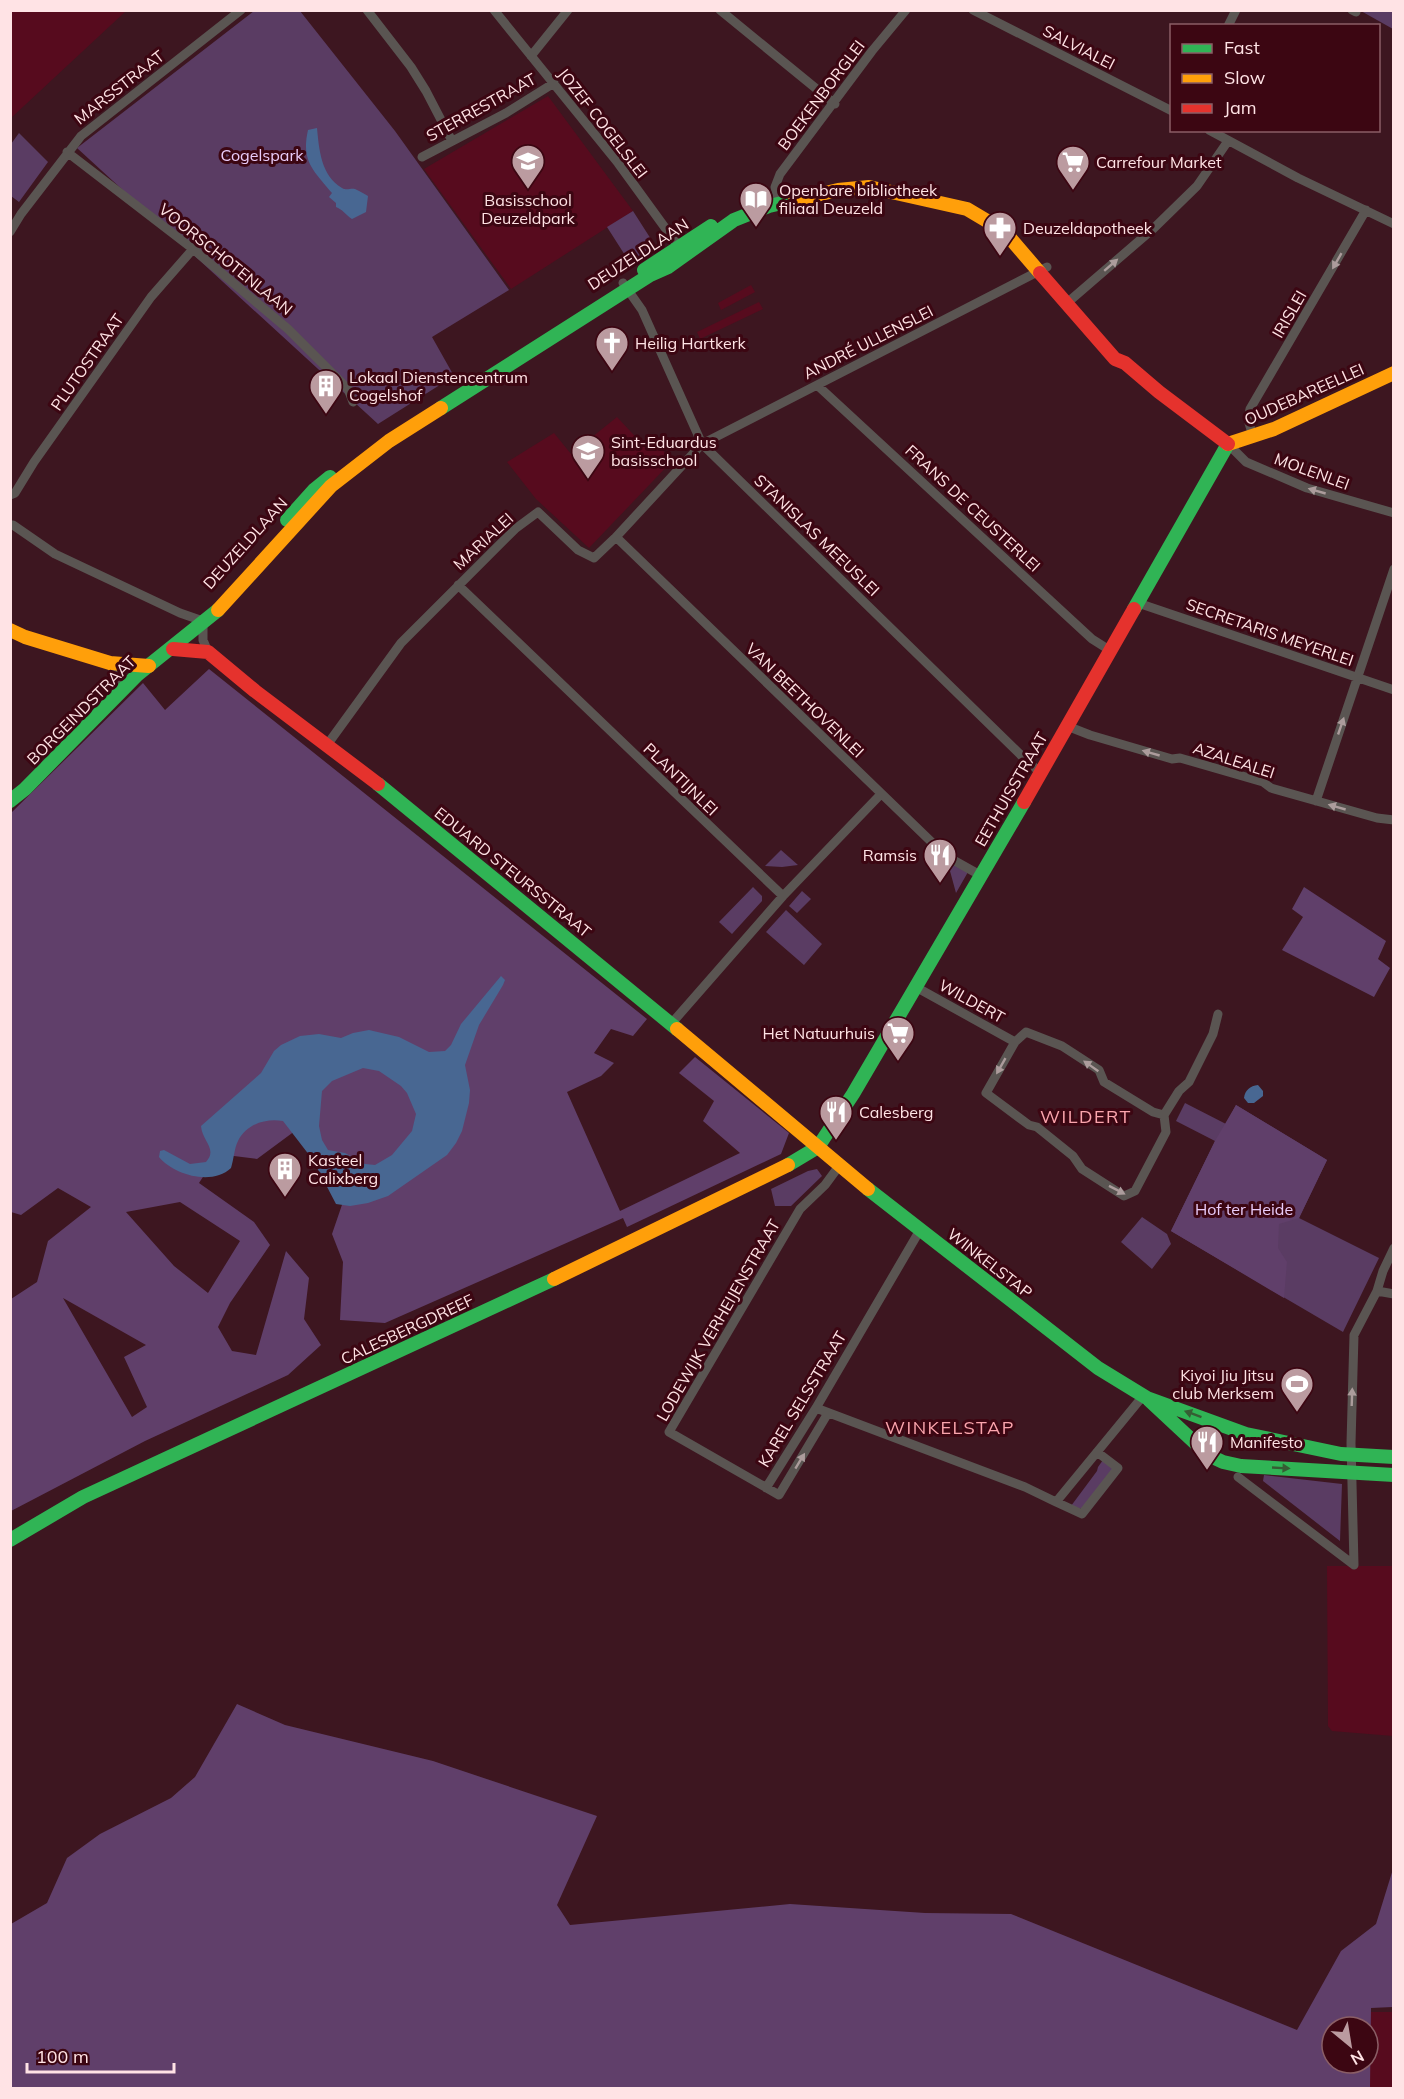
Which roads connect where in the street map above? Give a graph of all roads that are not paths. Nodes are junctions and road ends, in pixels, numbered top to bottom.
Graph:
1 (242, 10) edge
2 (367, 10) edge
3 (494, 10) edge
4 (568, 10) edge
5 (720, 10) edge
6 (906, 10) edge
7 (974, 10) edge
8 (1236, 10) edge
9 (1229, 24) edge
10 (531, 56) junction
11 (554, 83) junction
12 (834, 104) junction
13 (1170, 110) edge
14 (1212, 132) edge
15 (452, 141) junction
16 (1228, 141) junction
17 (67, 152) junction
18 (422, 157) dead end
19 (778, 199) junction
20 (1366, 210) junction
21 (1394, 224) edge
22 (10, 232) edge
23 (193, 249) junction
24 (682, 251) junction
25 (1044, 270) junction
26 (626, 286) junction
27 (1071, 300) junction
28 (1394, 373) edge
29 (817, 385) junction
30 (353, 402) dead end
31 (1253, 436) junction
32 (702, 444) junction
33 (1228, 444) junction
34 (10, 495) edge
35 (1394, 513) edge
36 (13, 525) dead end
37 (616, 537) junction
38 (1394, 569) edge
39 (458, 585) junction
40 (1138, 603) junction
41 (203, 621) junction
42 (10, 630) edge
43 (173, 648) junction
44 (1111, 651) junction
45 (208, 652) junction
46 (110, 663) junction
47 (149, 666) junction
48 (1358, 678) junction
49 (123, 690) junction
50 (1394, 690) edge
51 (1067, 726) junction
52 (327, 745) junction
53 (1041, 772) junction
54 (881, 794) junction
55 (10, 801) edge
56 (1316, 801) junction
57 (1394, 820) edge
58 (980, 875) junction
59 (783, 896) junction
60 (914, 986) junction
61 (1218, 1014) dead end
62 (671, 1024) junction
63 (1015, 1042) junction
64 (1164, 1115) junction
65 (818, 1147) junction
66 (839, 1166) junction
67 (920, 1230) junction
68 (1394, 1248) edge
69 (1377, 1291) junction
70 (1394, 1294) edge
71 (1145, 1397) junction
72 (816, 1408) junction
73 (828, 1413) junction
74 (1097, 1452) junction
75 (1351, 1455) junction
76 (1394, 1457) edge
77 (1353, 1473) junction
78 (1394, 1475) edge
79 (1238, 1477) dead end
80 (766, 1488) junction
81 (1056, 1503) junction
82 (10, 1540) edge

1 - 17 street, MARSSTRAAT
2 - 15 street
3 - 10 street, JOZEF COGELSLEI
4 - 10 street
5 - 12 street
6 - 12 street, BOEKENBORGLEI
7 - 13 street, SALVIALEI
8 - 9 street
10 - 11 street, JOZEF COGELSLEI
11 - 15 street, STERRESTRAAT
11 - 24 street, JOZEF COGELSLEI
12 - 19 street, BOEKENBORGLEI
14 - 16 street
15 - 18 street, STERRESTRAAT
16 - 20 street
27 -> 16 street
17 - 22 street, MARSSTRAAT
17 - 23 street, VOORSCHOTENLAAN
19 - 24 street, DEUZELDLAAN
19 - 25 street, DEUZELDLAAN
20 - 21 street
20 -> 31 street, IRISLEI
23 - 30 street, VOORSCHOTENLAAN
23 - 34 street, PLUTOSTRAAT
24 - 26 street, DEUZELDLAAN
25 - 27 street, DEUZELDLAAN
25 - 29 street, ANDRÉ ULLENSLEI
26 - 32 street, STANISLAS MEEUSLEI
26 - 41 street, DEUZELDLAAN
27 - 33 street, DEUZELDLAAN
28 - 31 street, OUDEBAREELLEI
29 - 32 street, ANDRÉ ULLENSLEI
29 - 44 street, FRANS DE CEUSTERLEI
31 - 33 street, OUDEBAREELLEI
32 - 37 street, MARIALEI
32 - 53 street, STANISLAS MEEUSLEI
35 -> 33 street, MOLENLEI
33 - 40 street, EETHUISSTRAAT
36 - 41 street
37 - 39 street, MARIALEI
37 - 54 street, VAN BEETHOVENLEI
38 - 48 street
39 - 52 street, MARIALEI
39 - 59 street, PLANTIJNLEI
40 - 44 street, EETHUISSTRAAT
40 - 48 street, SECRETARIS MEYERLEI
41 - 43 street, BORGEINDSTRAAT
41 - 45 street
42 - 46 street
43 - 45 street
43 - 47 street, BORGEINDSTRAAT
44 - 51 street, EETHUISSTRAAT
45 - 52 street, EDUARD STEURSSTRAAT
46 - 47 street
46 - 49 street
47 - 49 street, BORGEINDSTRAAT
48 - 50 street, SECRETARIS MEYERLEI
56 -> 48 street
49 - 55 street, BORGEINDSTRAAT
51 - 53 street, EETHUISSTRAAT
56 -> 51 street, AZALEALEI
52 - 62 street, EDUARD STEURSSTRAAT
53 - 58 street, EETHUISSTRAAT
54 - 58 street, VAN BEETHOVENLEI
54 - 59 street
57 -> 56 street, AZALEALEI
58 - 60 street, EETHUISSTRAAT
59 - 62 street
60 - 63 street, WILDERT
60 - 65 street, EETHUISSTRAAT
61 - 64 street, WILDERT
62 - 65 street, EDUARD STEURSSTRAAT
64 -> 63 street, WILDERT
63 -> 64 street, WILDERT
65 - 66 street, WINKELSTAP
65 - 82 street, CALESBERGDREEF
66 - 67 street, WINKELSTAP
66 - 80 street, LODEWIJK VERHEIJENSTRAAT
67 - 71 street, WINKELSTAP
67 - 72 street, KAREL SELSSTRAAT
68 - 69 street
69 - 70 street
75 -> 69 street
71 - 74 street
75 -> 71 street, WINKELSTAP
71 -> 77 street, WINKELSTAP
72 - 73 street
72 - 80 street, KAREL SELSSTRAAT
80 -> 73 street, KAREL SELSSTRAAT
73 - 81 street
74 - 81 street
74 - 81 street
75 - 76 street, WINKELSTAP
75 - 77 street
77 - 78 street, WINKELSTAP
77 - 79 street

